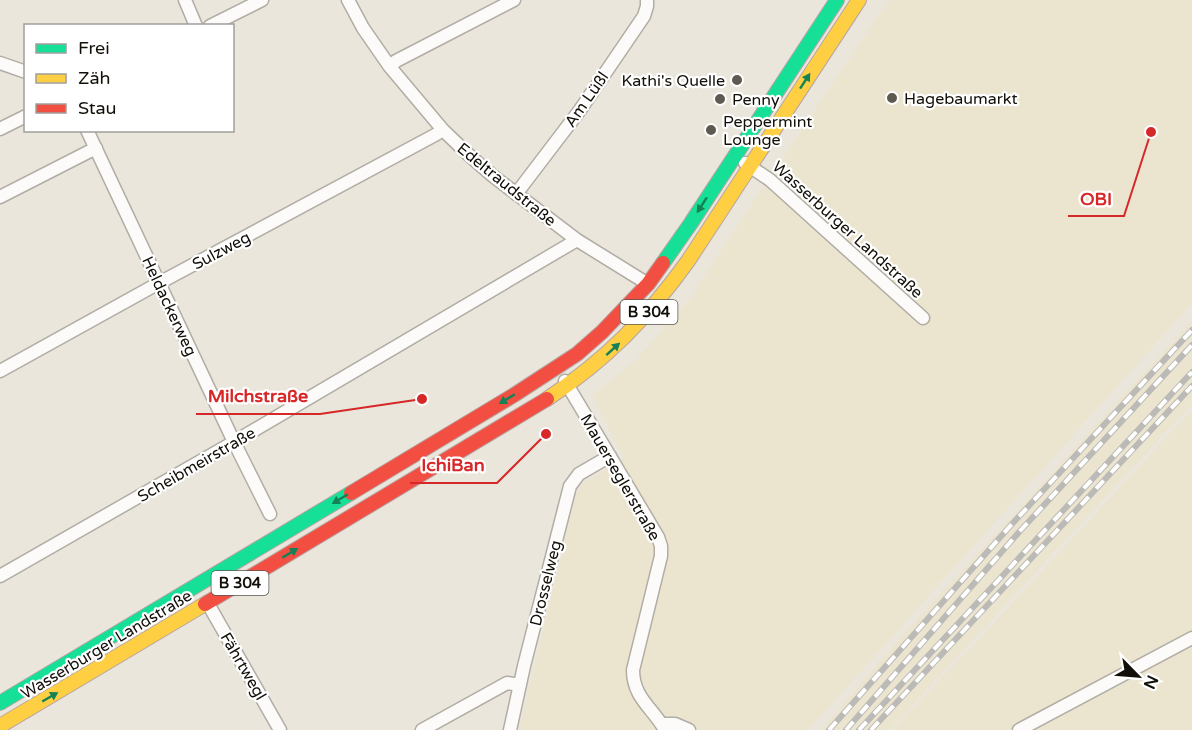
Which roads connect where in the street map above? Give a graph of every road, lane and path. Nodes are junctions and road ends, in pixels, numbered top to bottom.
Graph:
1 (185, 0) edge
2 (262, 0) edge
3 (348, 0) edge
4 (514, 0) edge
5 (647, 0) edge
6 (837, 0) edge
7 (859, 0) edge
8 (195, 24) edge
9 (214, 24) edge
10 (0, 63) edge
11 (390, 67) junction
12 (24, 71) edge
13 (24, 117) edge
14 (0, 129) edge
15 (443, 130) junction
16 (88, 132) edge
17 (96, 148) junction
18 (734, 156) junction
19 (750, 165) junction
20 (516, 194) junction
21 (0, 197) edge
22 (577, 240) junction
23 (159, 283) junction
24 (648, 284) junction
25 (923, 318) dead end
26 (557, 368) junction
27 (0, 371) edge
28 (567, 386) junction
29 (234, 442) junction
30 (610, 456) junction
31 (270, 514) dead end
32 (0, 576) edge
33 (207, 602) junction
34 (1192, 638) edge
35 (520, 685) junction
36 (0, 703) edge
37 (0, 726) edge
38 (664, 727) edge
39 (280, 730) edge
40 (422, 730) edge
41 (510, 730) edge
42 (689, 730) edge
43 (1019, 730) edge

1 - 8 street
2 - 9 street
3 - 11 street, Edeltraudstraße
4 - 11 street
5 - 20 street, Am Lüßl
6 - 18 main road, Wasserburger Landstraße / B 304
19 -> 7 main road, Wasserburger Landstraße / B 304
10 - 12 street
11 - 15 street, Edeltraudstraße
13 - 14 street
15 - 20 street, Edeltraudstraße
15 - 23 street, Sulzweg
16 - 17 street, Heldackerweg
17 - 21 street
17 - 23 street, Heldackerweg
18 - 19 street, Wasserburger Landstraße
18 -> 24 main road, Wasserburger Landstraße / B 304
19 - 25 street, Wasserburger Landstraße
28 -> 19 main road, Wasserburger Landstraße / B 304
20 - 22 street, Edeltraudstraße
22 - 24 street, Edeltraudstraße
22 - 29 street, Scheibmeirstraße
23 - 27 street, Sulzweg
23 - 29 street, Heldackerweg
24 - 26 main road, Wasserburger Landstraße / B 304
26 - 28 street, Mauerseglerstraße
26 -> 36 main road, Wasserburger Landstraße / B 304
28 - 30 street, Mauerseglerstraße
33 -> 28 main road, Wasserburger Landstraße / B 304
29 - 31 street, Heldackerweg
29 - 32 street, Scheibmeirstraße
30 - 35 street, Drosselweg
30 - 38 street, Mauerseglerstraße
37 -> 33 main road, Wasserburger Landstraße / B 304
33 - 39 street, Fährtwegl
34 - 43 street
35 - 40 street
35 - 41 street, Drosselweg
38 - 42 street, Mauerseglerstraße

